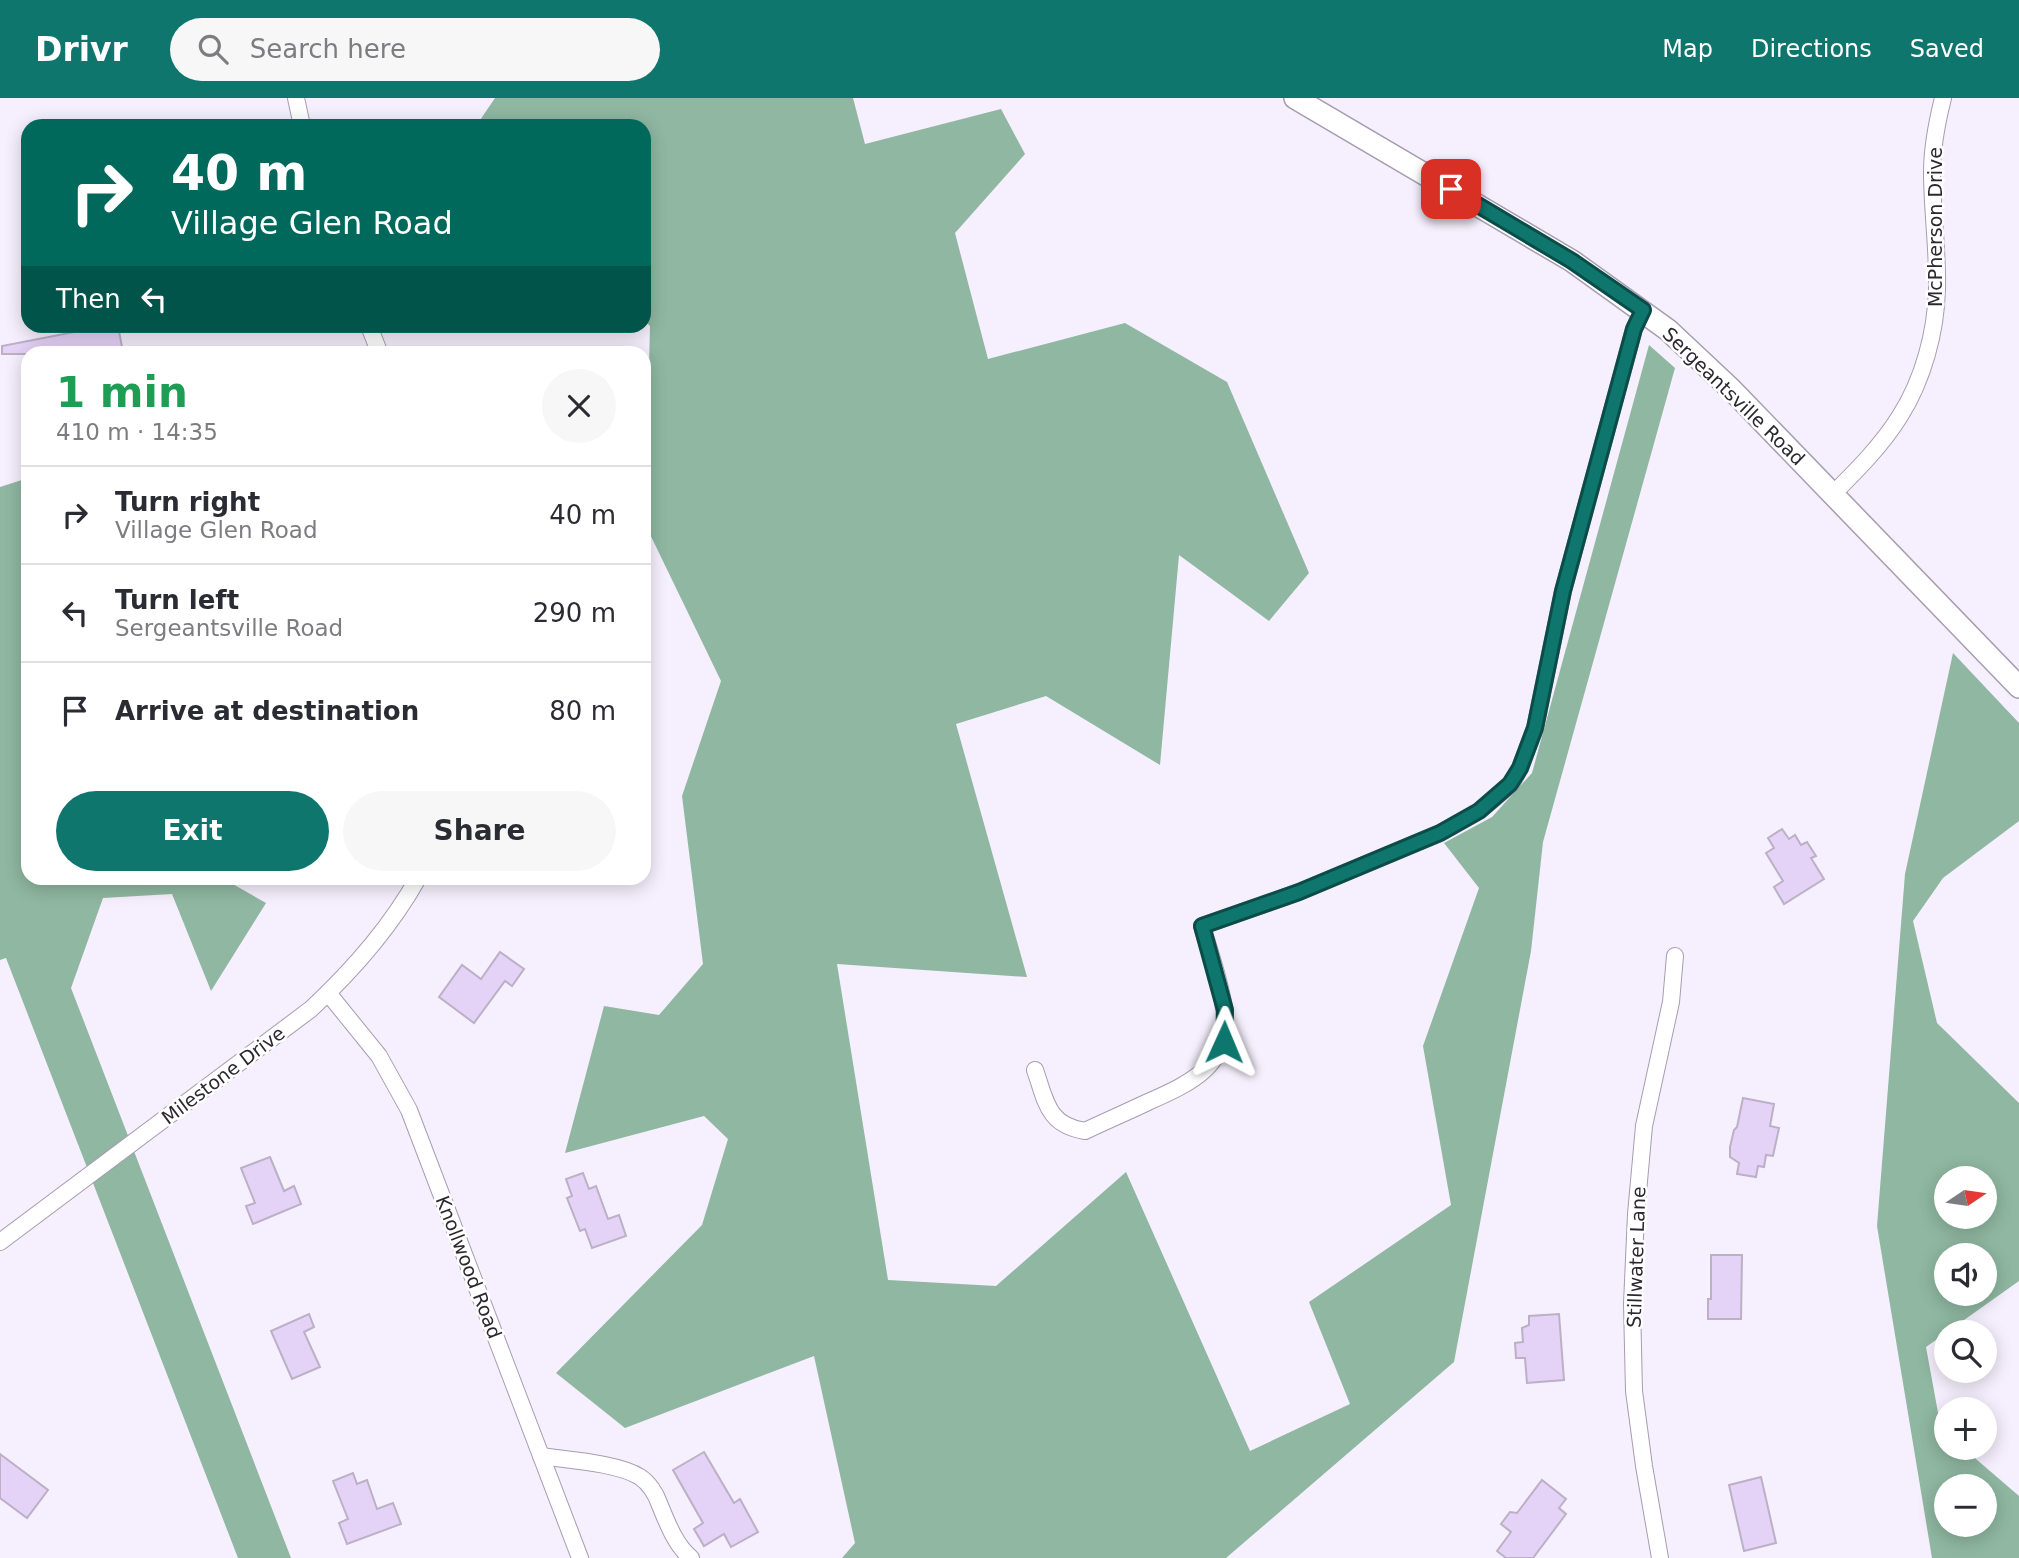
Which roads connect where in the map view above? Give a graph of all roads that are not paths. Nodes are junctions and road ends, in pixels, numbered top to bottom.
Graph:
1 (296, 98) edge
2 (1295, 98) edge
3 (1943, 98) edge
4 (300, 119) edge
5 (1643, 310) junction
6 (1834, 493) junction
7 (2019, 687) edge
8 (414, 885) edge
9 (1675, 956) dead end
10 (328, 993) junction
11 (1035, 1070) dead end
12 (0, 1242) edge
13 (541, 1455) junction
14 (579, 1558) edge
15 (691, 1558) edge
16 (1660, 1558) edge

1 - 4 street
2 - 5 main road, Sergeantsville Road
3 - 6 street, McPherson Drive
5 - 6 main road, Sergeantsville Road
5 - 11 street
6 - 7 main road, Sergeantsville Road
8 - 10 street, Milestone Drive
9 - 16 street, Stillwater Lane
10 - 12 street, Milestone Drive
10 - 13 street, Knollwood Road
13 - 14 street, Knollwood Road
13 - 15 street

